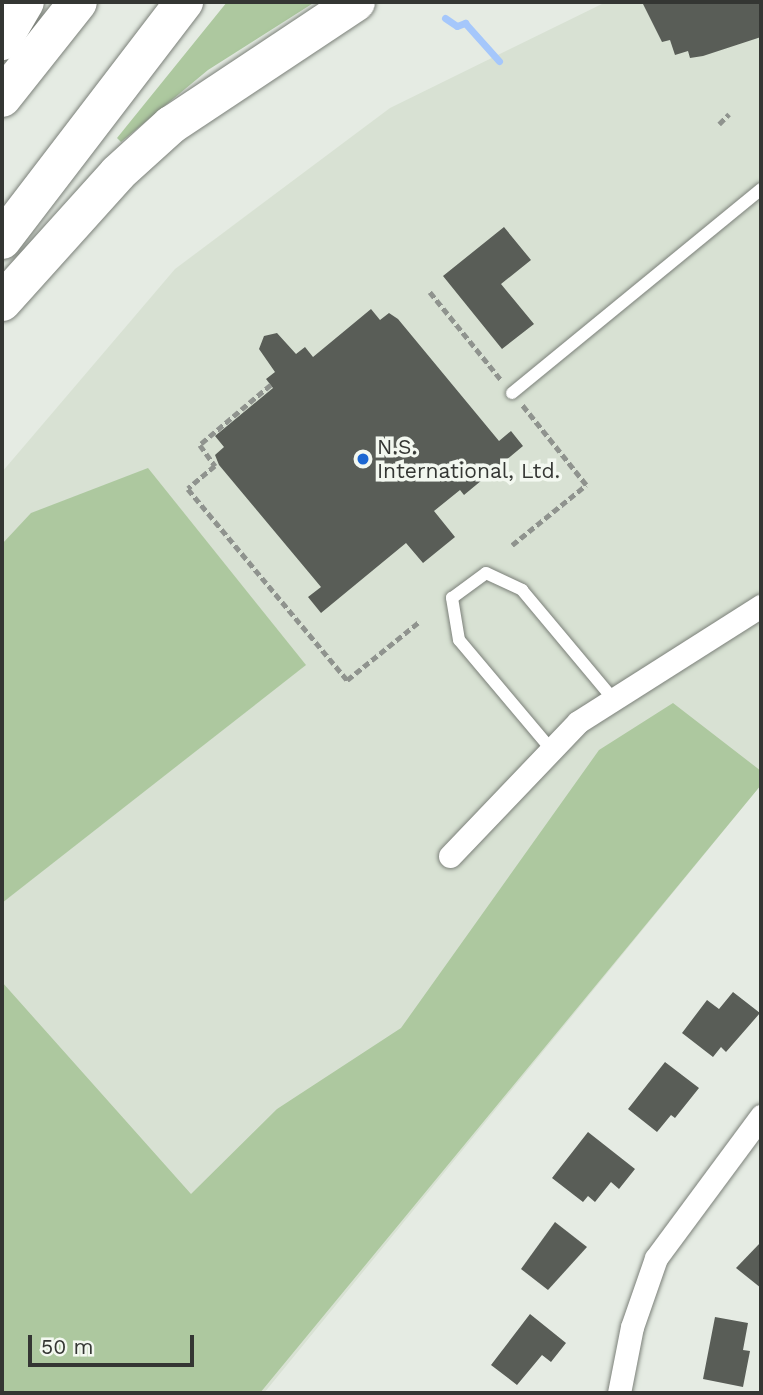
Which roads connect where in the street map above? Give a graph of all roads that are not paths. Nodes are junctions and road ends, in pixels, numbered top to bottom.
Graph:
1 (25, 2) edge
2 (78, 2) edge
3 (184, 2) edge
4 (356, 2) edge
5 (2, 41) edge
6 (2, 98) edge
7 (761, 189) edge
8 (2, 240) edge
9 (2, 302) edge
10 (512, 393) road end
11 (761, 606) edge
12 (613, 699) junction
13 (550, 748) junction
14 (450, 856) dead end
15 (761, 1116) edge
16 (619, 1393) edge

1 - 5 highway
2 - 6 highway
3 - 8 highway
4 - 9 highway
7 - 10 lane
11 - 12 street
12 - 13 street
12 - 13 lane
13 - 14 street
15 - 16 street

